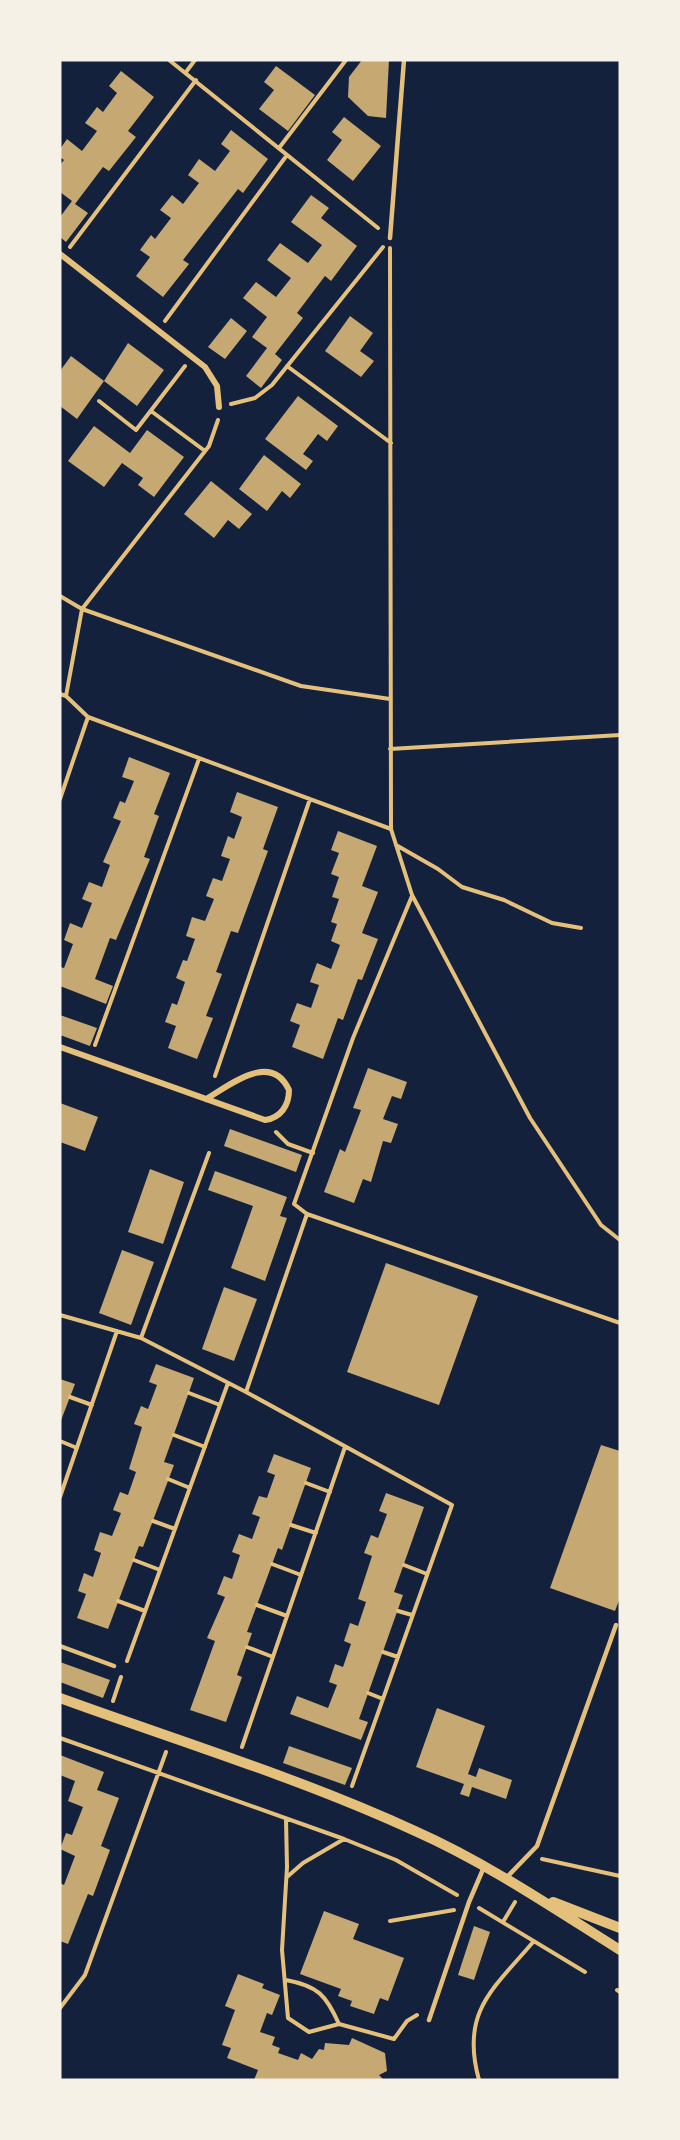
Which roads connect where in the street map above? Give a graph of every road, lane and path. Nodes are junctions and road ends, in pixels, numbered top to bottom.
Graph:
1 (169, 60) edge
2 (195, 60) edge
3 (346, 60) edge
4 (404, 60) edge
5 (186, 72) junction
6 (196, 80) junction
7 (279, 148) junction
8 (287, 155) junction
9 (390, 238) junction
10 (61, 255) edge
11 (159, 330) junction
12 (192, 356) junction
13 (287, 366) junction
14 (99, 401) dead end
15 (219, 407) junction
16 (151, 411) junction
17 (391, 443) junction
18 (205, 451) junction
19 (60, 596) edge
20 (82, 609) junction
21 (60, 694) edge
22 (66, 696) junction
23 (390, 699) junction
24 (88, 717) junction
25 (620, 735) edge
26 (390, 749) junction
27 (199, 759) junction
28 (60, 799) edge
29 (310, 799) junction
30 (391, 829) junction
31 (395, 845) junction
32 (412, 895) junction
33 (581, 928) dead end
34 (60, 1047) edge
35 (90, 1058) junction
36 (206, 1099) junction
37 (265, 1120) junction
38 (208, 1153) dead end
39 (313, 1153) junction
40 (307, 1215) junction
41 (620, 1240) edge
42 (60, 1315) edge
43 (620, 1323) edge
44 (117, 1331) junction
45 (141, 1338) junction
46 (228, 1383) junction
47 (246, 1392) junction
48 (189, 1393) dead end
49 (70, 1397) dead end
50 (92, 1405) junction
51 (220, 1405) junction
52 (174, 1435) dead end
53 (60, 1441) edge
54 (205, 1447) junction
55 (345, 1447) junction
56 (77, 1448) junction
57 (168, 1479) dead end
58 (306, 1483) dead end
59 (190, 1488) junction
60 (61, 1489) edge
61 (330, 1492) junction
62 (60, 1497) edge
63 (153, 1521) dead end
64 (291, 1524) dead end
65 (175, 1529) junction
66 (316, 1533) junction
67 (134, 1560) dead end
68 (272, 1564) dead end
69 (404, 1565) dead end
70 (160, 1570) junction
71 (427, 1574) junction
72 (301, 1575) junction
73 (118, 1601) dead end
74 (257, 1605) dead end
75 (145, 1611) junction
76 (398, 1611) dead end
77 (412, 1615) junction
78 (287, 1616) junction
79 (616, 1625) dead end
80 (60, 1646) edge
81 (247, 1647) dead end
82 (383, 1652) dead end
83 (398, 1657) junction
84 (273, 1658) junction
85 (114, 1666) dead end
86 (368, 1693) dead end
87 (60, 1698) edge
88 (383, 1699) junction
89 (111, 1704) dead end
90 (60, 1738) edge
91 (167, 1749) dead end
92 (241, 1750) dead end
93 (158, 1772) junction
94 (346, 1801) junction
95 (286, 1819) junction
96 (344, 1839) junction
97 (531, 1855) junction
98 (484, 1867) junction
99 (620, 1876) edge
100 (286, 1877) junction
101 (506, 1879) junction
102 (523, 1889) junction
103 (516, 1900) dead end
104 (469, 1902) junction
105 (466, 1908) junction
106 (390, 1921) dead end
107 (503, 1922) junction
108 (620, 1928) edge
109 (534, 1941) junction
110 (620, 1950) edge
111 (585, 1972) dead end
112 (286, 1980) junction
113 (60, 2007) edge
114 (429, 2020) joint
115 (339, 2024) junction
116 (479, 2080) edge

1 - 5 path
2 - 5 path
3 - 7 path
4 - 9 lane
5 - 6 path
6 - 7 path
6 - 10 path
7 - 8 path
8 - 9 path
8 - 11 path
9 - 13 path
9 - 17 path
10 - 11 street
11 - 12 street
12 - 15 street
12 - 16 path
13 - 15 path
13 - 17 path
14 - 16 path
15 - 18 path
16 - 18 path
17 - 23 path
18 - 20 path
19 - 20 path
20 - 22 path
20 - 23 path
21 - 22 path
22 - 24 path
23 - 26 path
24 - 27 path
24 - 28 path
25 - 26 path
26 - 30 path
27 - 29 path
27 - 35 path
29 - 30 path
29 - 36 path
30 - 31 path
31 - 32 path
31 - 33 path
32 - 39 path
32 - 41 path
34 - 35 street
35 - 36 street
36 - 37 street
36 - 37 street
37 - 39 path
38 - 45 path
39 - 40 path
40 - 43 path
40 - 47 path
42 - 44 path
44 - 45 path
44 - 50 path
45 - 46 path
46 - 47 path
46 - 51 path
47 - 55 path
48 - 51 path
49 - 50 path
50 - 56 path
51 - 54 path
52 - 54 path
53 - 56 path
54 - 59 path
55 - 61 path
55 - 71 path
56 - 60 path
57 - 59 path
58 - 61 path
59 - 65 path
60 - 62 path
61 - 66 path
63 - 65 path
64 - 66 path
65 - 70 path
66 - 72 path
67 - 70 path
68 - 72 path
69 - 71 path
70 - 75 path
71 - 77 path
72 - 78 path
73 - 75 path
74 - 78 path
75 - 89 path
76 - 77 path
77 - 83 path
78 - 84 path
79 - 97 lane
80 - 85 lane
81 - 84 path
82 - 83 path
83 - 88 path
84 - 92 path
86 - 88 path
87 - 94 street
88 - 94 path
90 - 93 path
91 - 93 path
93 - 95 path
93 - 113 path
94 - 98 street
95 - 96 path
95 - 100 path
96 - 100 path
96 - 104 path
97 - 99 path
97 - 101 lane
98 - 101 street
98 - 104 lane
100 - 112 path
101 - 102 street
102 - 108 street
102 - 110 street
103 - 107 path
104 - 105 lane
104 - 107 path
105 - 106 path
105 - 114 lane
107 - 109 path
109 - 111 path
109 - 116 path
112 - 115 path
112 - 115 path
114 - 115 path

